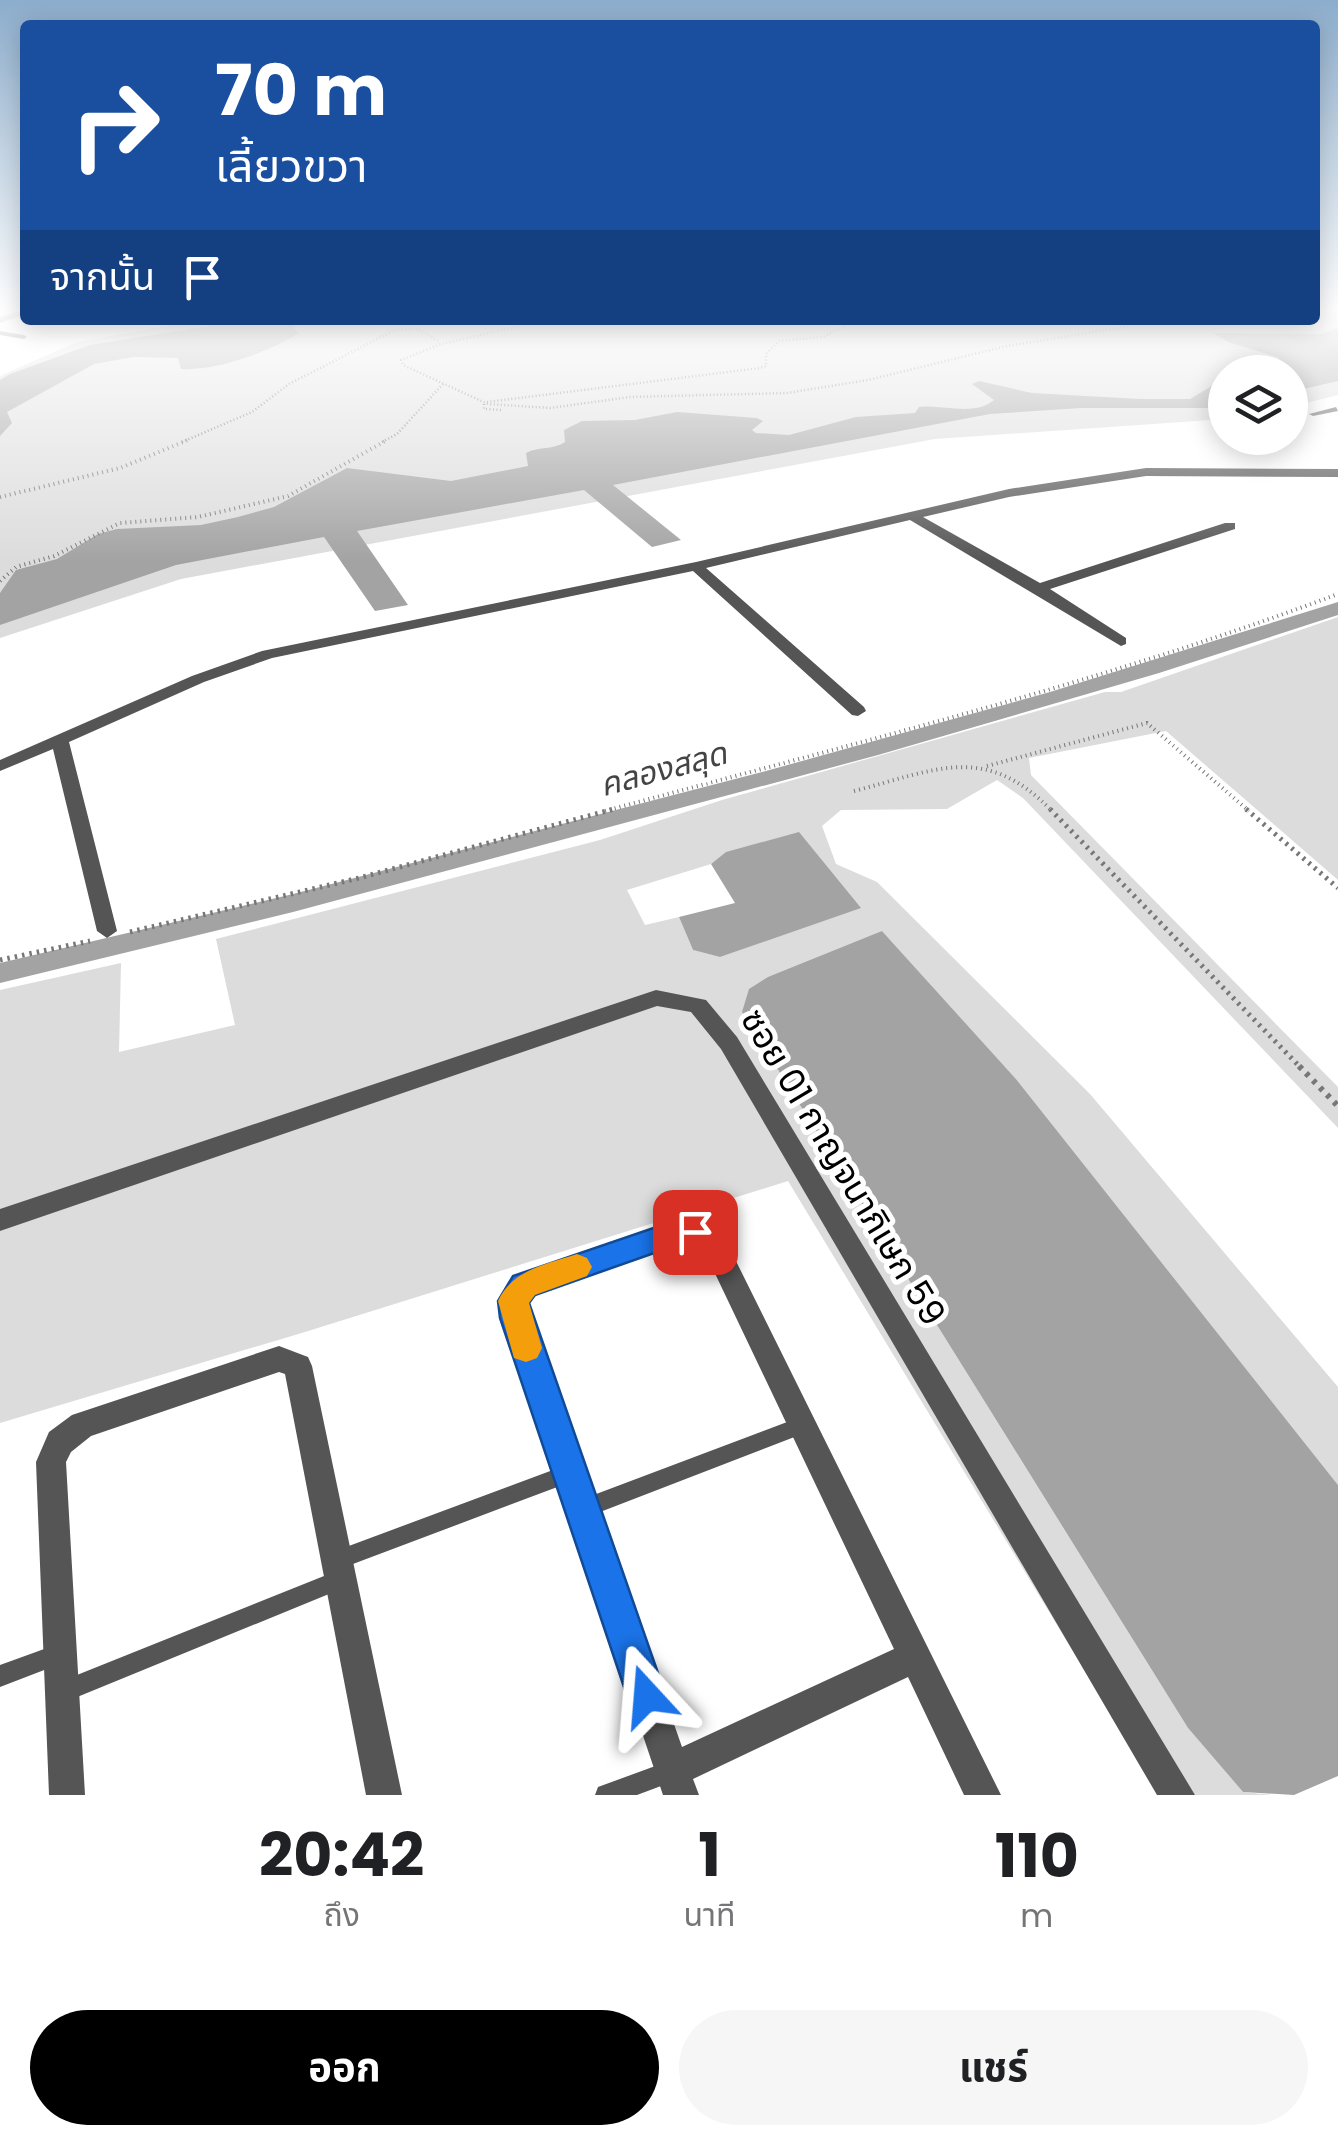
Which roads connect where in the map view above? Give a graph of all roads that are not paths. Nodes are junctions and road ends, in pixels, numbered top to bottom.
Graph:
1 (1336, 408) edge
2 (1314, 414) dead end
3 (1338, 472) edge
4 (912, 516) junction
5 (1230, 526) dead end
6 (696, 566) junction
7 (1039, 588) junction
8 (1120, 641) dead end
9 (858, 711) dead end
10 (58, 738) junction
11 (0, 766) edge
12 (107, 935) road end
13 (0, 1220) edge
14 (803, 1425) junction
15 (569, 1472) junction
16 (582, 1509) junction
17 (340, 1570) junction
18 (60, 1654) junction
19 (916, 1656) junction
20 (0, 1676) edge
21 (62, 1692) junction
22 (677, 1783) edge
23 (66, 1795) edge
24 (384, 1795) edge
25 (606, 1795) edge
26 (983, 1795) edge
27 (1177, 1795) edge

1 - 2 lane
3 - 4 street
4 - 6 street
4 - 7 street
5 - 7 street
6 - 9 street
6 - 10 street
7 - 8 street
10 - 11 street
10 - 12 street
13 - 27 street, ซอย 01 กาญจนาภิเษก 59
14 - 15 street
14 - 16 lane
14 - 19 street
15 - 16 street
15 - 17 lane
16 - 22 street
17 - 18 street
17 - 21 lane
17 - 24 street
18 - 20 lane
18 - 21 street
19 - 22 street
19 - 26 street
21 - 23 street
22 - 25 lane

